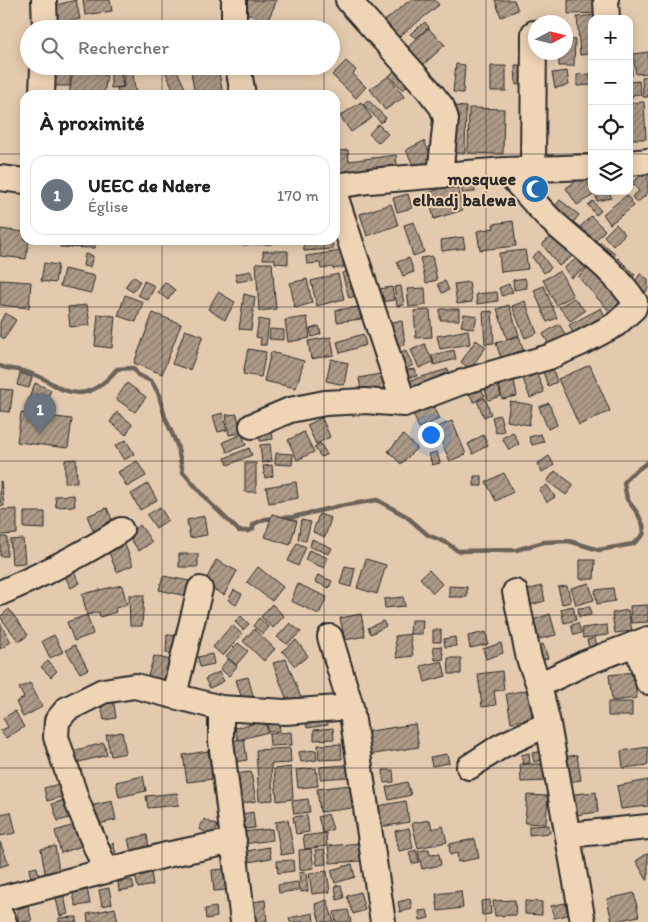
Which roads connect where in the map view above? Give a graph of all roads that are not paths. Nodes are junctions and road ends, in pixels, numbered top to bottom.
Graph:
1 (44, 0) edge
2 (234, 0) edge
3 (348, 0) edge
4 (606, 0) edge
5 (608, 15) edge
6 (44, 20) edge
7 (234, 20) edge
8 (534, 60) edge
9 (43, 75) edge
10 (240, 75) edge
11 (42, 90) edge
12 (242, 90) edge
13 (648, 161) edge
14 (633, 163) edge
15 (588, 167) edge
16 (533, 168) junction
17 (505, 170) junction
18 (440, 175) junction
19 (0, 178) edge
20 (20, 180) edge
21 (340, 185) edge
22 (340, 210) edge
23 (404, 404) junction
24 (252, 426) dead end
25 (121, 530) dead end
26 (200, 589) dead end
27 (515, 592) dead end
28 (0, 594) edge
29 (330, 636) dead end
30 (642, 641) edge
31 (648, 682) edge
32 (539, 685) junction
33 (174, 695) junction
34 (351, 707) junction
35 (221, 708) junction
36 (548, 724) junction
37 (469, 767) dead end
38 (648, 827) edge
39 (568, 835) junction
40 (234, 841) junction
41 (106, 871) junction
42 (0, 899) edge
43 (0, 914) edge
44 (4, 922) edge
45 (242, 922) edge
46 (383, 922) edge
47 (583, 922) edge

1 - 6 street
2 - 7 street
3 - 18 street
4 - 5 street
8 - 16 street
9 - 11 street
10 - 12 street
13 - 14 street
15 - 16 street
16 - 17 street
17 - 18 street
17 - 23 street
18 - 21 street
19 - 20 street
22 - 23 street
23 - 24 street
25 - 28 street
26 - 33 street
27 - 32 street
29 - 34 street
30 - 31 street
30 - 32 street
32 - 36 street
33 - 35 street
33 - 41 street
34 - 35 street
34 - 46 street
35 - 40 street
36 - 37 street
36 - 39 street
38 - 39 street
39 - 47 street
40 - 41 street
40 - 45 street
41 - 42 street
43 - 44 street

